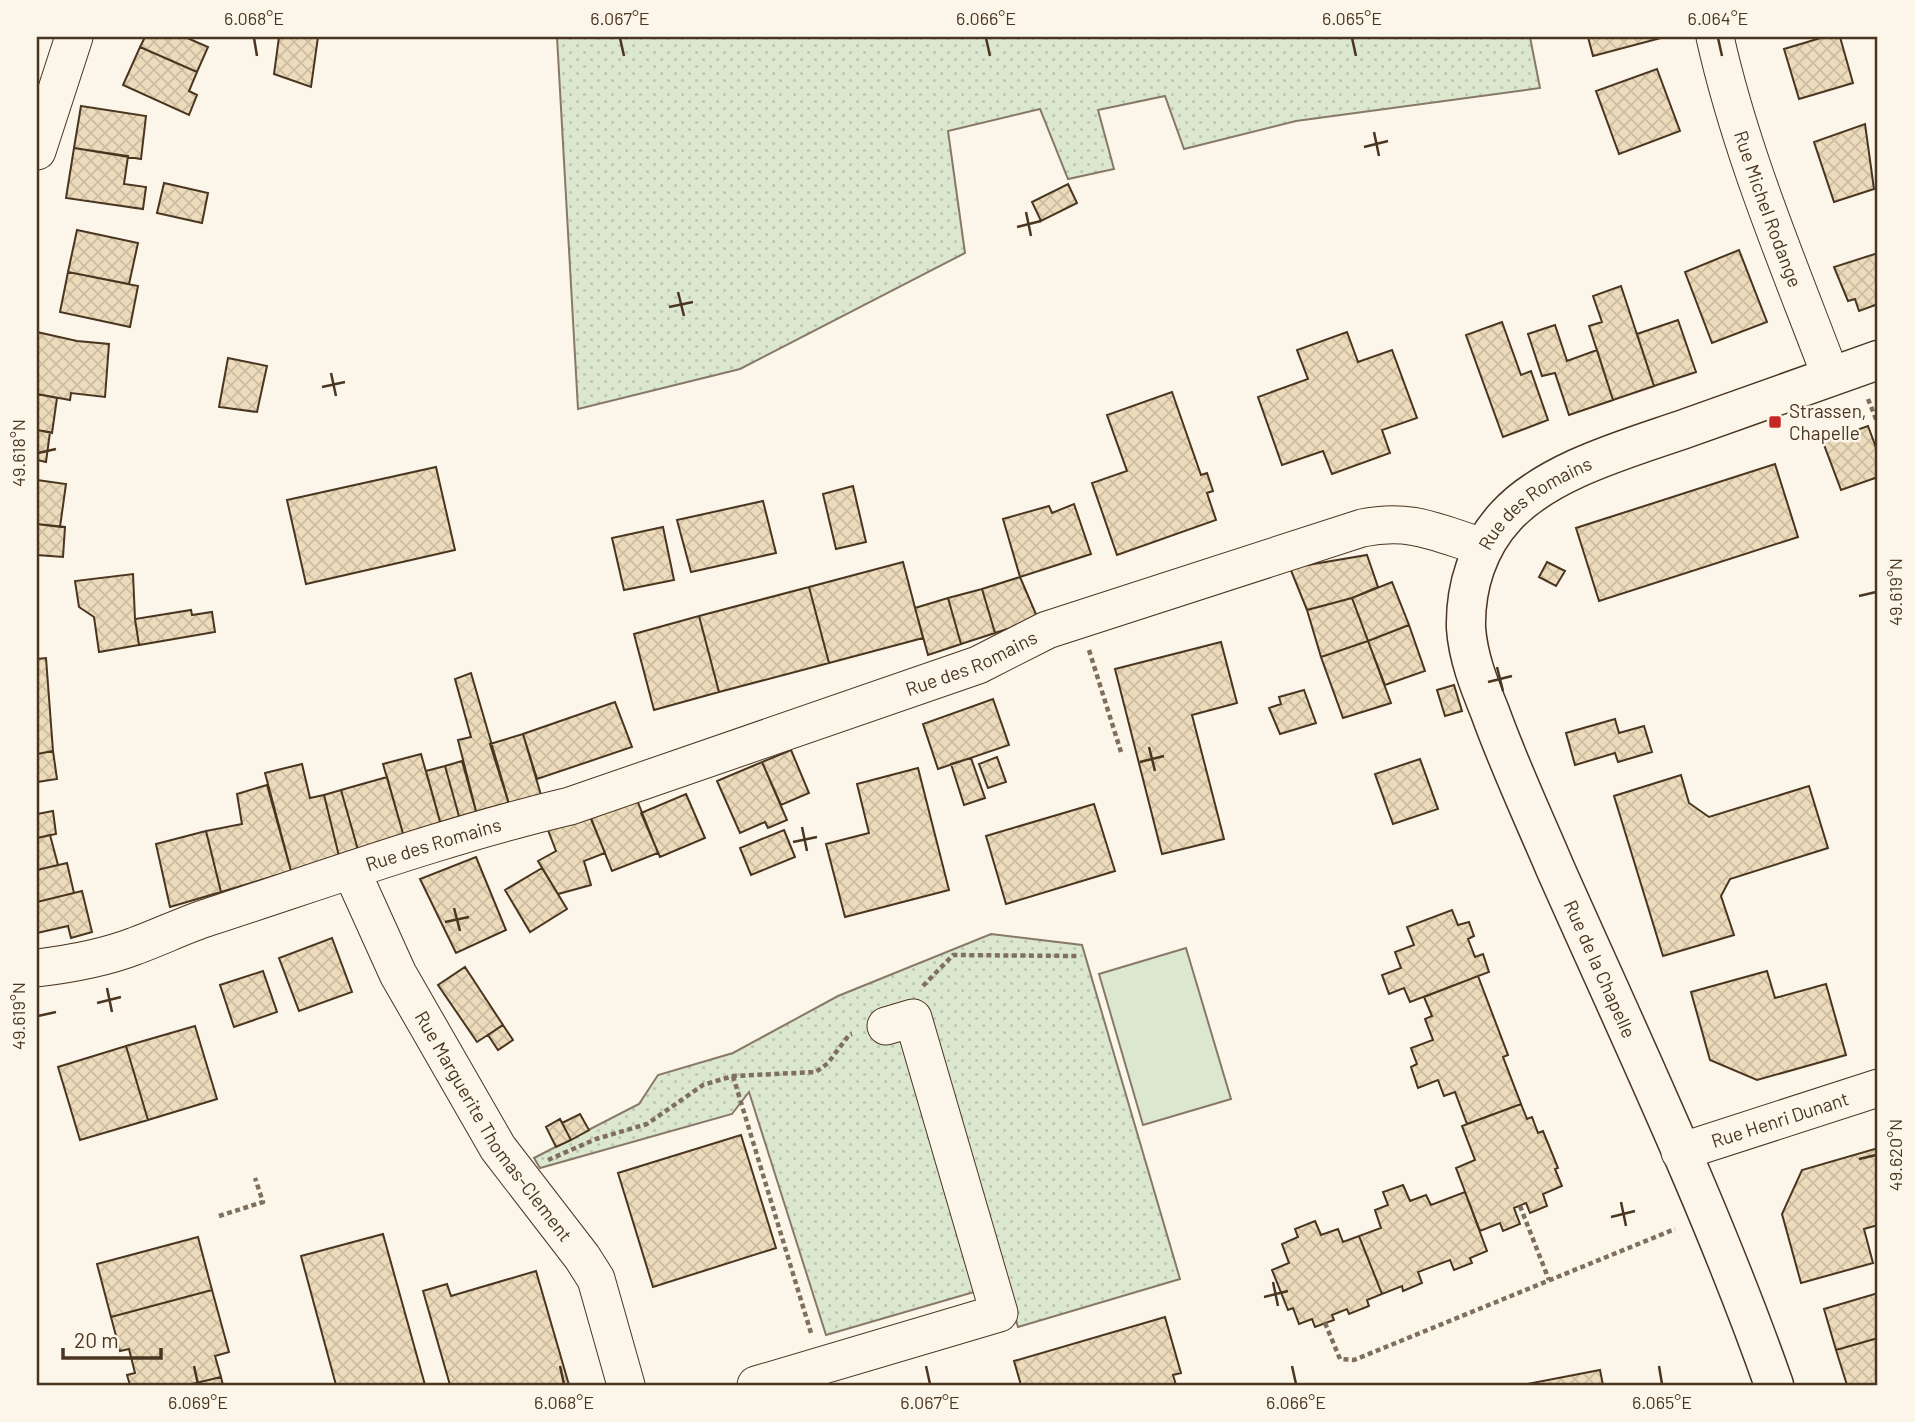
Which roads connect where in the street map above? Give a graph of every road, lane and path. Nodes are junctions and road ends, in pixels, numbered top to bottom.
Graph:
1 (74, 37) edge
2 (1715, 37) edge
3 (37, 151) edge
4 (1878, 360) edge
5 (1831, 377) junction
6 (1483, 547) junction
7 (1080, 619) junction
8 (1121, 752) dead end
9 (351, 870) junction
10 (1077, 956) dead end
11 (37, 968) edge
12 (922, 987) dead end
13 (886, 1026) joint
14 (733, 1076) junction
15 (1878, 1088) edge
16 (1680, 1152) junction
17 (520, 1175) junction
18 (255, 1178) dead end
19 (1520, 1206) dead end
20 (219, 1216) dead end
21 (1708, 1216) junction
22 (1549, 1280) junction
23 (1325, 1323) dead end
24 (821, 1366) junction
25 (771, 1383) edge
26 (626, 1385) edge
27 (1774, 1385) edge

1 - 3 street
2 - 5 street, Rue Michel Rodange
4 - 5 main road, Rue des Romains
5 - 6 main road, Rue des Romains
6 - 7 street, Rue des Romains
6 - 16 main road, Rue de la Chapelle
7 - 8 path
7 - 9 street, Rue des Romains
9 - 11 street, Rue des Romains
9 - 17 street, Rue Marguerite Thomas-Clement
10 - 12 path
13 - 14 path
13 - 24 street
14 - 17 path
14 - 24 path
15 - 16 street, Rue Henri Dunant
16 - 21 main road, Rue de la Chapelle
17 - 26 street, Rue Marguerite Thomas-Clement
18 - 20 path
19 - 22 path
21 - 22 path
21 - 27 main road, Rue de la Chapelle
22 - 23 path
24 - 25 street

